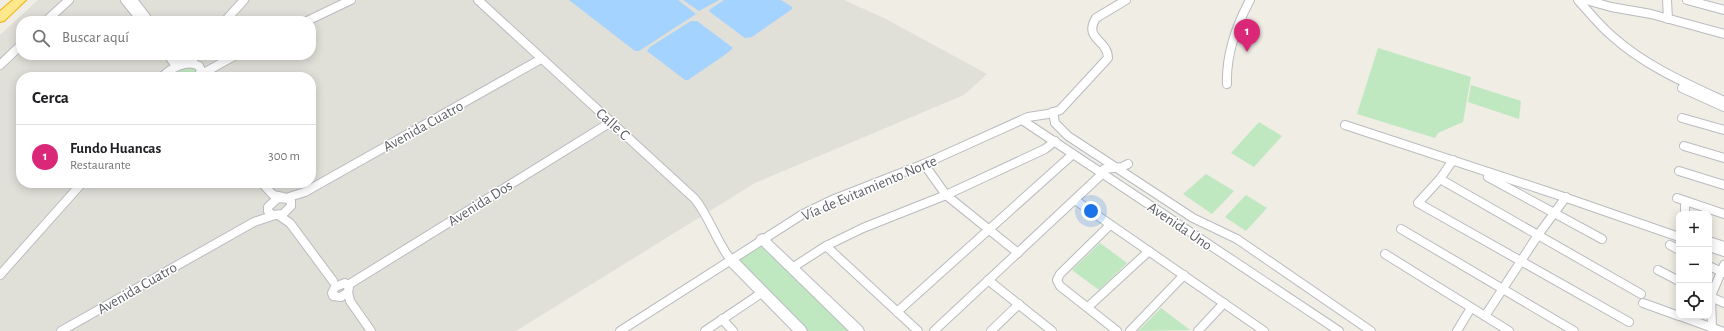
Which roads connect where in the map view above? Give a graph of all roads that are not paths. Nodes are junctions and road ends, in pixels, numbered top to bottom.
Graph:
1 (20, 0) edge
2 (30, 0) edge
3 (69, 0) edge
4 (125, 0) edge
5 (133, 0) edge
6 (244, 0) edge
7 (351, 0) edge
8 (478, 0) edge
9 (1126, 0) edge
10 (1250, 0) edge
11 (1578, 0) edge
12 (1586, 0) edge
13 (1667, 0) edge
14 (1687, 0) edge
15 (1706, 2) edge
16 (6, 5) edge
17 (1724, 10) edge
18 (51, 16) edge
19 (138, 16) edge
20 (145, 16) edge
21 (230, 16) edge
22 (316, 17) edge
23 (0, 18) edge
24 (1668, 19) junction
25 (1724, 34) edge
26 (16, 50) edge
27 (541, 59) junction
28 (174, 60) edge
29 (177, 60) edge
30 (195, 60) edge
31 (226, 60) edge
32 (220, 63) junction
33 (194, 64) junction
34 (0, 65) edge
35 (179, 65) junction
36 (168, 72) edge
37 (199, 72) edge
38 (205, 72) edge
39 (1227, 84) dead end
40 (1682, 88) dead end
41 (1724, 100) edge
42 (1724, 107) edge
43 (1054, 112) junction
44 (1034, 115) junction
45 (1682, 118) dead end
46 (1022, 120) junction
47 (612, 122) junction
48 (1345, 125) dead end
49 (1056, 127) junction
50 (1724, 130) edge
51 (1055, 141) junction
52 (1684, 146) dead end
53 (1073, 154) junction
54 (1724, 158) edge
55 (1454, 160) junction
56 (924, 164) junction
57 (1128, 164) dead end
58 (1115, 167) junction
59 (1679, 171) dead end
60 (1102, 174) junction
61 (1488, 178) dead end
62 (1440, 179) junction
63 (1724, 185) edge
64 (316, 186) edge
65 (77, 188) edge
66 (266, 188) edge
67 (312, 188) edge
68 (268, 191) junction
69 (305, 192) junction
70 (946, 195) junction
71 (1566, 197) junction
72 (285, 198) junction
73 (1677, 198) dead end
74 (1074, 200) junction
75 (1688, 202) junction
76 (269, 207) junction
77 (291, 207) junction
78 (1685, 211) edge
79 (1554, 213) junction
80 (1724, 214) edge
81 (277, 215) junction
82 (254, 222) junction
83 (290, 222) junction
84 (1110, 225) junction
85 (1401, 229) dead end
86 (988, 230) junction
87 (1538, 235) junction
88 (1676, 235) edge
89 (762, 239) junction
90 (1602, 239) dead end
91 (1712, 242) edge
92 (1670, 245) dead end
93 (826, 246) junction
94 (1724, 246) edge
95 (1676, 248) edge
96 (1712, 248) edge
97 (1149, 251) junction
98 (1724, 252) edge
99 (1018, 253) junction
100 (1385, 254) dead end
101 (731, 260) junction
102 (1521, 261) junction
103 (1712, 267) edge
104 (792, 268) junction
105 (1658, 270) dead end
106 (1723, 270) edge
107 (0, 274) edge
108 (1184, 275) junction
109 (1676, 279) edge
110 (988, 280) junction
111 (333, 281) junction
112 (1503, 289) junction
113 (346, 292) junction
114 (763, 292) junction
115 (1712, 292) edge
116 (1712, 297) edge
117 (1224, 303) junction
118 (1019, 304) junction
119 (1724, 304) edge
120 (1088, 307) junction
121 (1712, 307) edge
122 (1471, 308) junction
123 (897, 312) junction
124 (1676, 315) edge
125 (1485, 316) junction
126 (722, 319) junction
127 (1688, 319) edge
128 (1629, 322) dead end
129 (1716, 329) edge
130 (61, 331) edge
131 (371, 331) edge
132 (620, 331) edge
133 (705, 331) edge
134 (733, 331) edge
135 (801, 331) edge
136 (858, 331) edge
137 (918, 331) edge
138 (934, 331) edge
139 (991, 331) edge
140 (1051, 331) edge
141 (1117, 331) edge
142 (1130, 331) edge
143 (1198, 331) edge
144 (1264, 331) edge
145 (1339, 331) edge
146 (1371, 331) edge
147 (1457, 331) edge
148 (1509, 331) edge
149 (1574, 331) edge

1 - 16 highway
2 - 16 highway
3 - 18 street
4 - 19 street
5 - 20 street
6 - 21 street
7 - 22 street
8 - 27 street, Calle C
9 - 43 street
10 - 39 street
11 - 41 street
12 - 24 street
13 - 24 street
14 - 15 street
15 - 17 street
16 - 23 highway
24 - 25 street
26 - 34 street
27 - 47 street, Calle C
27 - 64 street, Avenida Cuatro
28 - 35 street
29 - 35 street
30 - 33 street
31 - 32 street
32 - 33 street
32 - 38 street
33 - 35 street
33 - 37 street
35 - 36 street
40 - 42 street
43 - 44 street, Vía de Evitamiento Norte
43 - 49 street
44 - 46 street, Vía de Evitamiento Norte
44 - 49 street
45 - 50 street
46 - 51 street, Avenida Uno
46 - 56 street, Vía de Evitamiento Norte
47 - 101 street, Calle C
47 - 113 street, Avenida Dos
48 - 55 street
49 - 58 street
51 - 53 street, Avenida Uno
51 - 70 street
52 - 54 street
53 - 60 street, Avenida Uno
53 - 86 street
55 - 62 street
55 - 71 street
56 - 70 street
56 - 89 street, Vía de Evitamiento Norte
57 - 58 street
58 - 60 street
58 - 146 street
59 - 63 street
60 - 74 street
60 - 145 street, Avenida Uno
61 - 79 street
62 - 87 street
62 - 102 street
65 - 107 street
66 - 68 street
67 - 69 street, Avenida Cuatro
68 - 72 street
68 - 76 street
69 - 72 street, Avenida Cuatro
69 - 77 street, Avenida Cuatro
70 - 86 street
70 - 93 street
71 - 79 street
71 - 88 street
72 - 76 street
72 - 77 street
73 - 75 street
74 - 84 street
74 - 99 street
75 - 78 street
75 - 80 street
76 - 81 street
76 - 82 street, Avenida Cuatro
77 - 81 street
77 - 83 street
79 - 87 street
79 - 90 street
81 - 82 street, Avenida Cuatro
81 - 83 street
82 - 130 street, Avenida Cuatro
83 - 111 street
84 - 97 street
84 - 120 street
85 - 112 street
86 - 99 street
86 - 123 street
87 - 102 street
87 - 124 street
89 - 101 street, Vía de Evitamiento Norte
89 - 104 street
91 - 94 street
92 - 95 street
93 - 104 street
93 - 123 street
96 - 98 street
97 - 108 street
97 - 120 street
99 - 110 street
100 - 122 street
101 - 114 street
101 - 132 street, Vía de Evitamiento Norte
102 - 112 street
102 - 128 street
103 - 106 street
104 - 136 street
105 - 109 street
106 - 115 street
108 - 117 street
108 - 142 street
110 - 118 street
110 - 138 street
111 - 113 street
111 - 113 street, Avenida Dos
112 - 125 street
112 - 149 street
113 - 131 street
114 - 126 street
114 - 135 street
116 - 119 street
117 - 143 street
117 - 144 street
118 - 139 street
118 - 140 street
120 - 141 street
121 - 129 street
122 - 125 street
122 - 147 street
123 - 137 street
125 - 148 street
126 - 133 street
126 - 134 street
127 - 129 street

